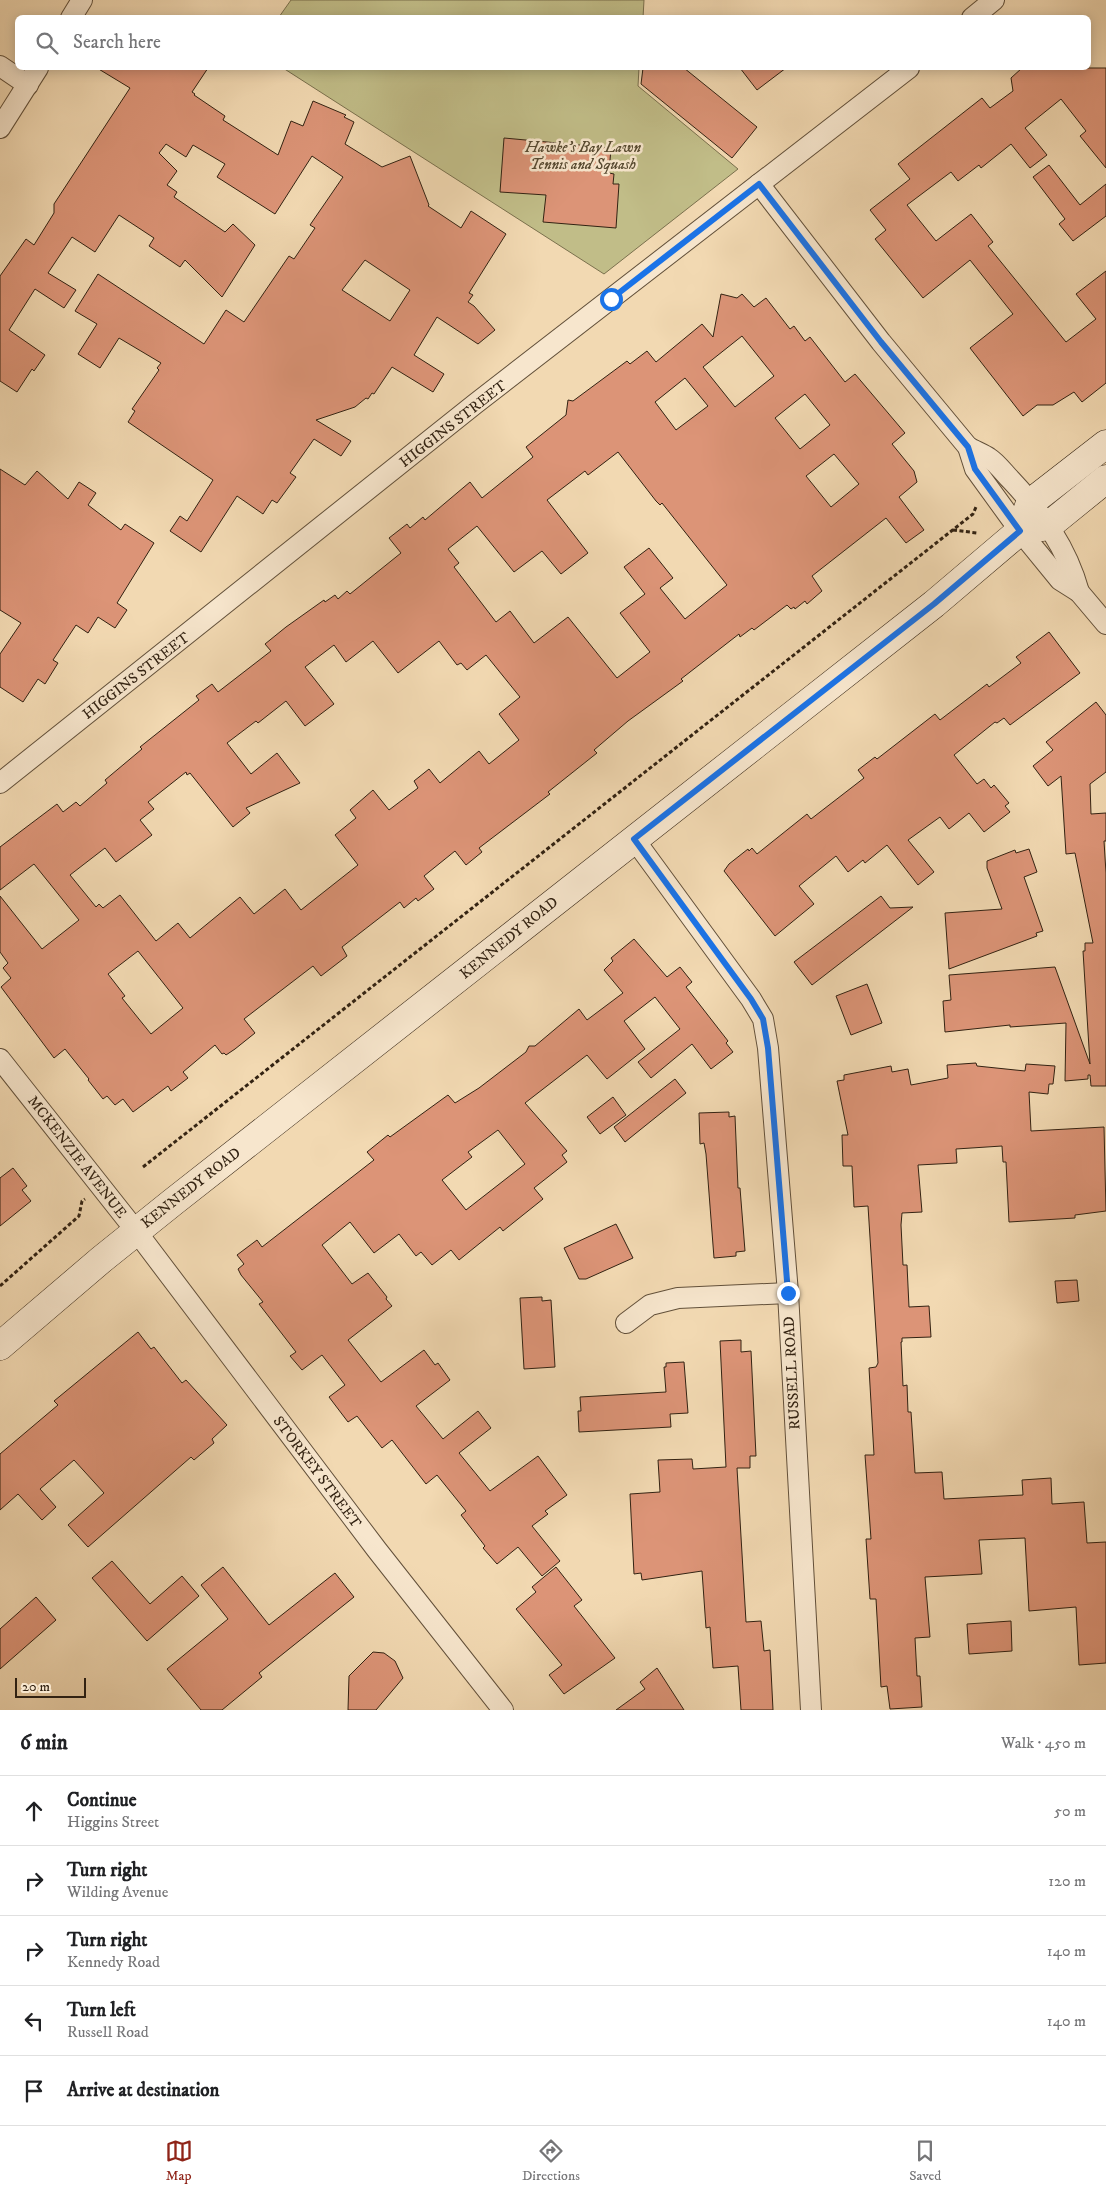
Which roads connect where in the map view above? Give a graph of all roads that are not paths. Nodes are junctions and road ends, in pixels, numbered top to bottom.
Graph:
1 (82, 0) edge
2 (994, 0) edge
3 (73, 15) edge
4 (976, 15) edge
5 (0, 66) edge
6 (37, 70) edge
7 (905, 70) edge
8 (28, 85) junction
9 (0, 128) edge
10 (759, 184) junction
11 (1106, 444) edge
12 (968, 447) junction
13 (1106, 479) edge
14 (1030, 503) junction
15 (1048, 526) junction
16 (1020, 531) junction
17 (1079, 592) junction
18 (1106, 624) edge
19 (0, 783) edge
20 (634, 839) junction
21 (0, 1060) edge
22 (136, 1231) junction
23 (788, 1293) junction
24 (626, 1323) dead end
25 (0, 1346) edge
26 (503, 1710) edge
27 (811, 1710) edge

1 - 3 street
2 - 4 street
5 - 8 street
6 - 8 street
7 - 10 street, HIGGINS STREET
8 - 9 street
10 - 12 street
10 - 19 street, HIGGINS STREET
11 - 14 main road
12 - 14 street
12 - 16 street
13 - 15 main road
14 - 15 street
14 - 16 main road
15 - 16 main road
15 - 17 street
16 - 17 street
16 - 20 main road, KENNEDY ROAD
17 - 18 street
20 - 22 main road, KENNEDY ROAD
20 - 23 street, RUSSELL ROAD
21 - 22 street, MCKENZIE AVENUE
22 - 25 main road, KENNEDY ROAD
22 - 26 street, STORKEY STREET
23 - 24 street
23 - 27 street, RUSSELL ROAD

